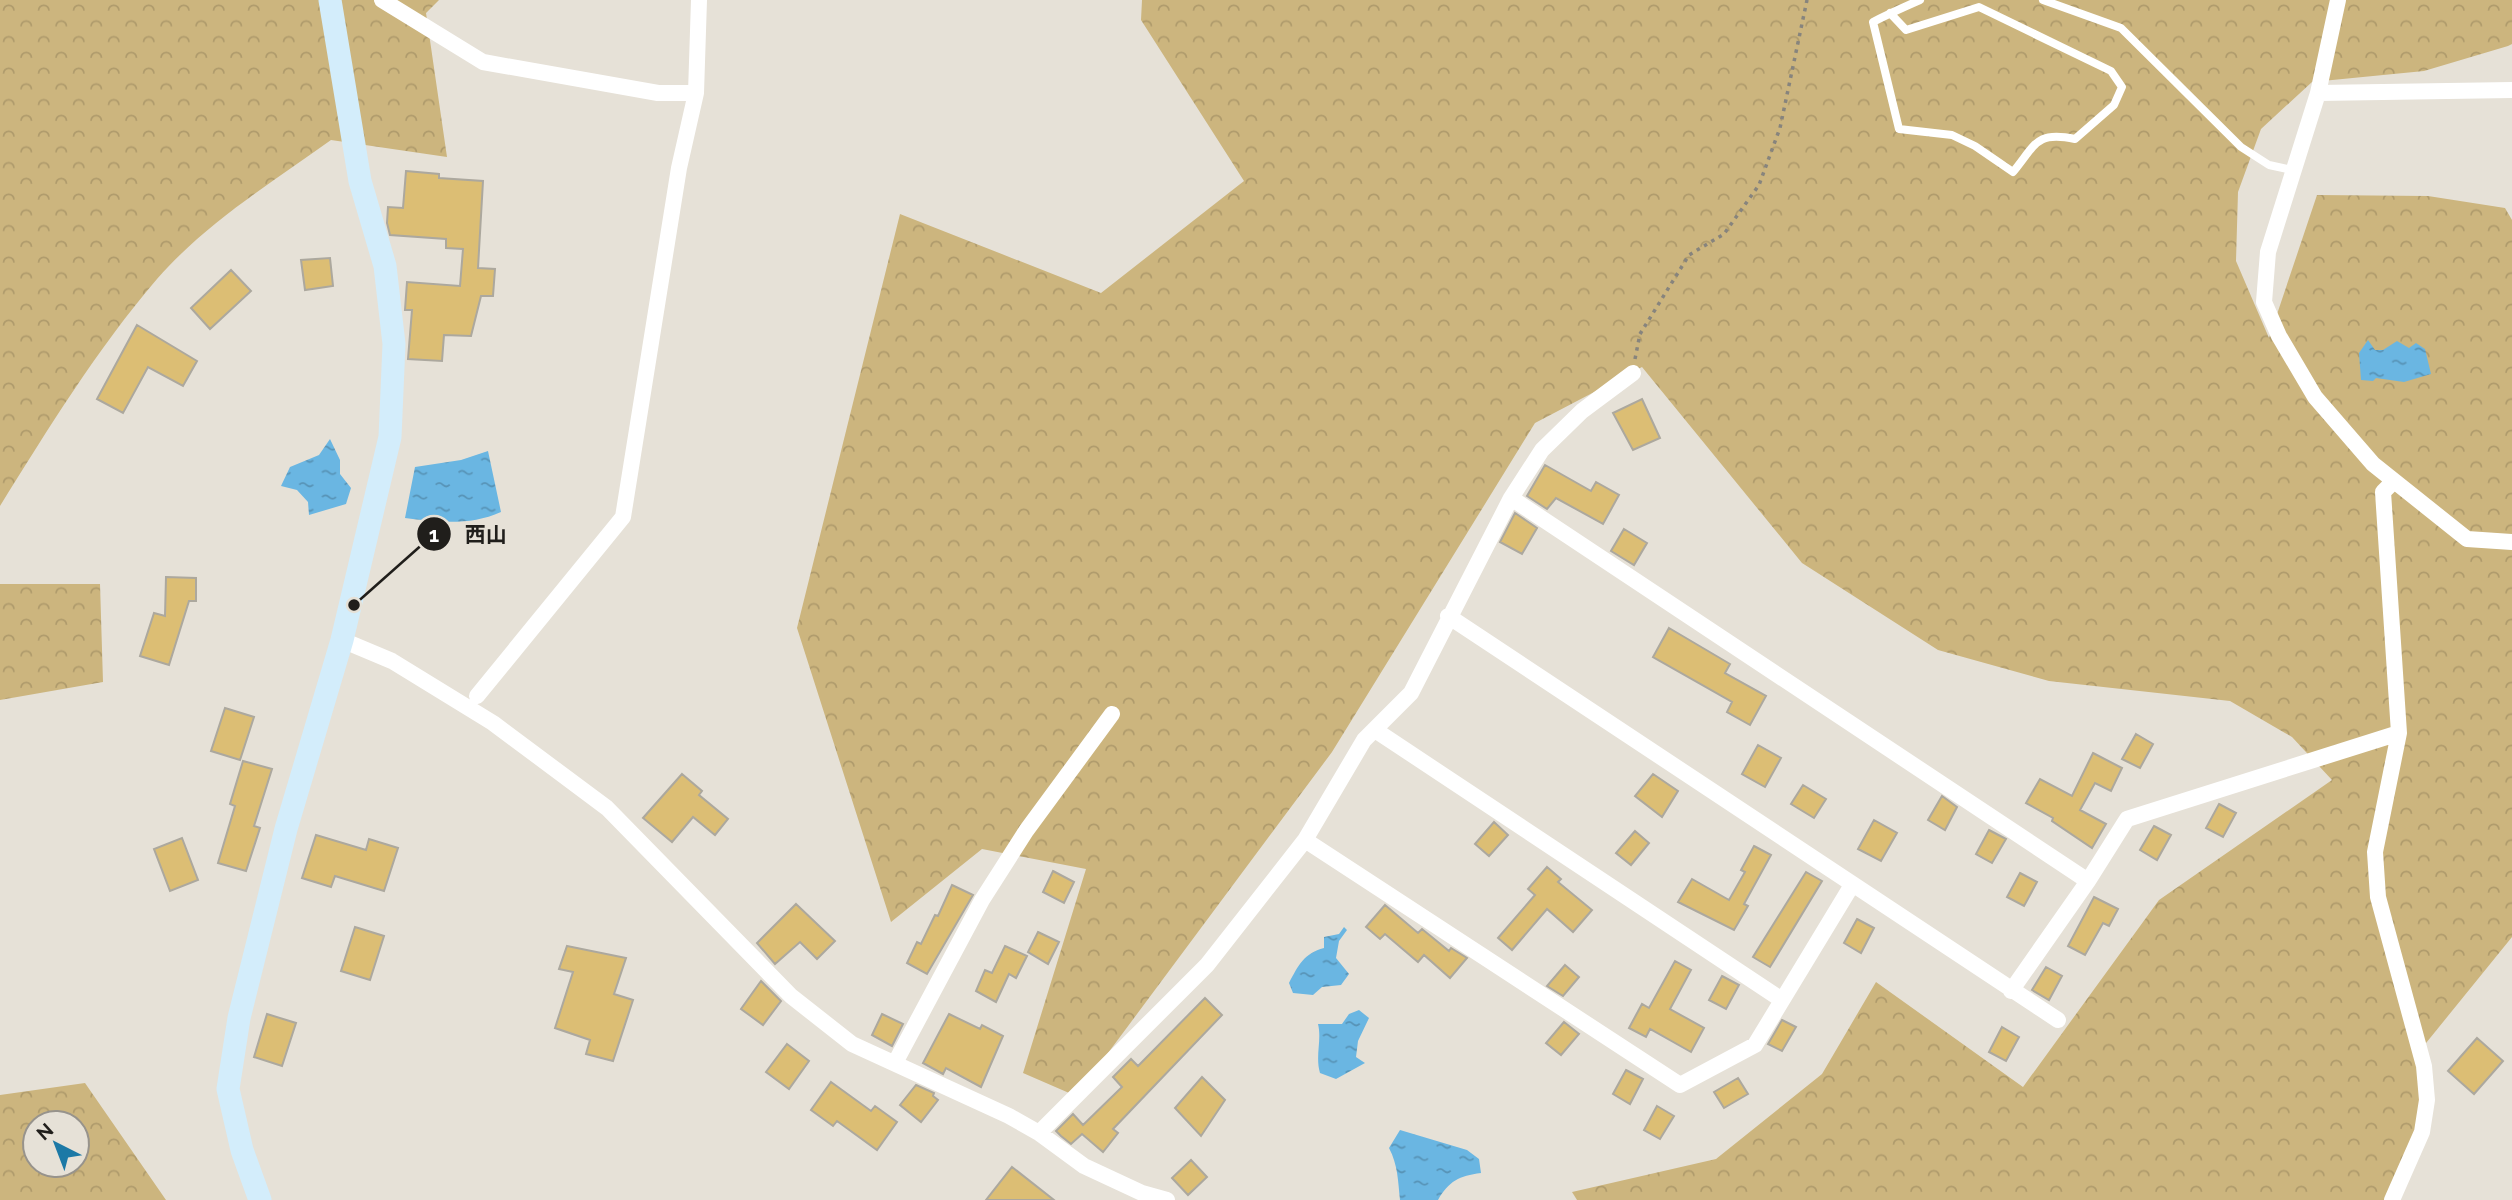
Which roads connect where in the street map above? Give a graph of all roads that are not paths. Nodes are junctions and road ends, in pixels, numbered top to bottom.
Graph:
1 (330, 0) edge
2 (382, 0) edge
3 (699, 0) edge
4 (1920, 0) edge
5 (2043, 0) edge
6 (2338, 0) edge
7 (1890, 13) junction
8 (2512, 90) edge
9 (696, 93) junction
10 (2318, 93) junction
11 (2292, 170) junction
12 (1633, 373) road end
13 (2393, 482) junction
14 (1511, 498) junction
15 (2512, 542) edge
16 (1448, 617) junction
17 (342, 640) junction
18 (477, 696) dead end
19 (1112, 714) dead end
20 (1375, 730) junction
21 (2399, 733) junction
22 (1304, 840) junction
23 (2088, 881) junction
24 (1852, 886) junction
25 (2011, 990) junction
26 (1782, 1000) junction
27 (2058, 1020) dead end
28 (895, 1062) junction
29 (1039, 1133) junction
30 (260, 1200) edge
31 (1167, 1200) edge
32 (2392, 1200) edge

1 - 17 street
2 - 9 street
3 - 9 street
4 - 7 lane
5 - 11 lane
6 - 10 street
7 - 7 lane
8 - 10 street
9 - 18 street
10 - 11 street
11 - 13 street
12 - 14 street
13 - 15 street
13 - 21 street
14 - 16 street
14 - 23 street
16 - 20 street
16 - 24 street
17 - 28 street
17 - 30 street
19 - 28 street
20 - 22 street
20 - 26 street
21 - 23 street
21 - 32 street
22 - 26 street
22 - 29 street
23 - 25 street
24 - 25 street
24 - 26 street
25 - 27 street
28 - 29 street
29 - 31 street

